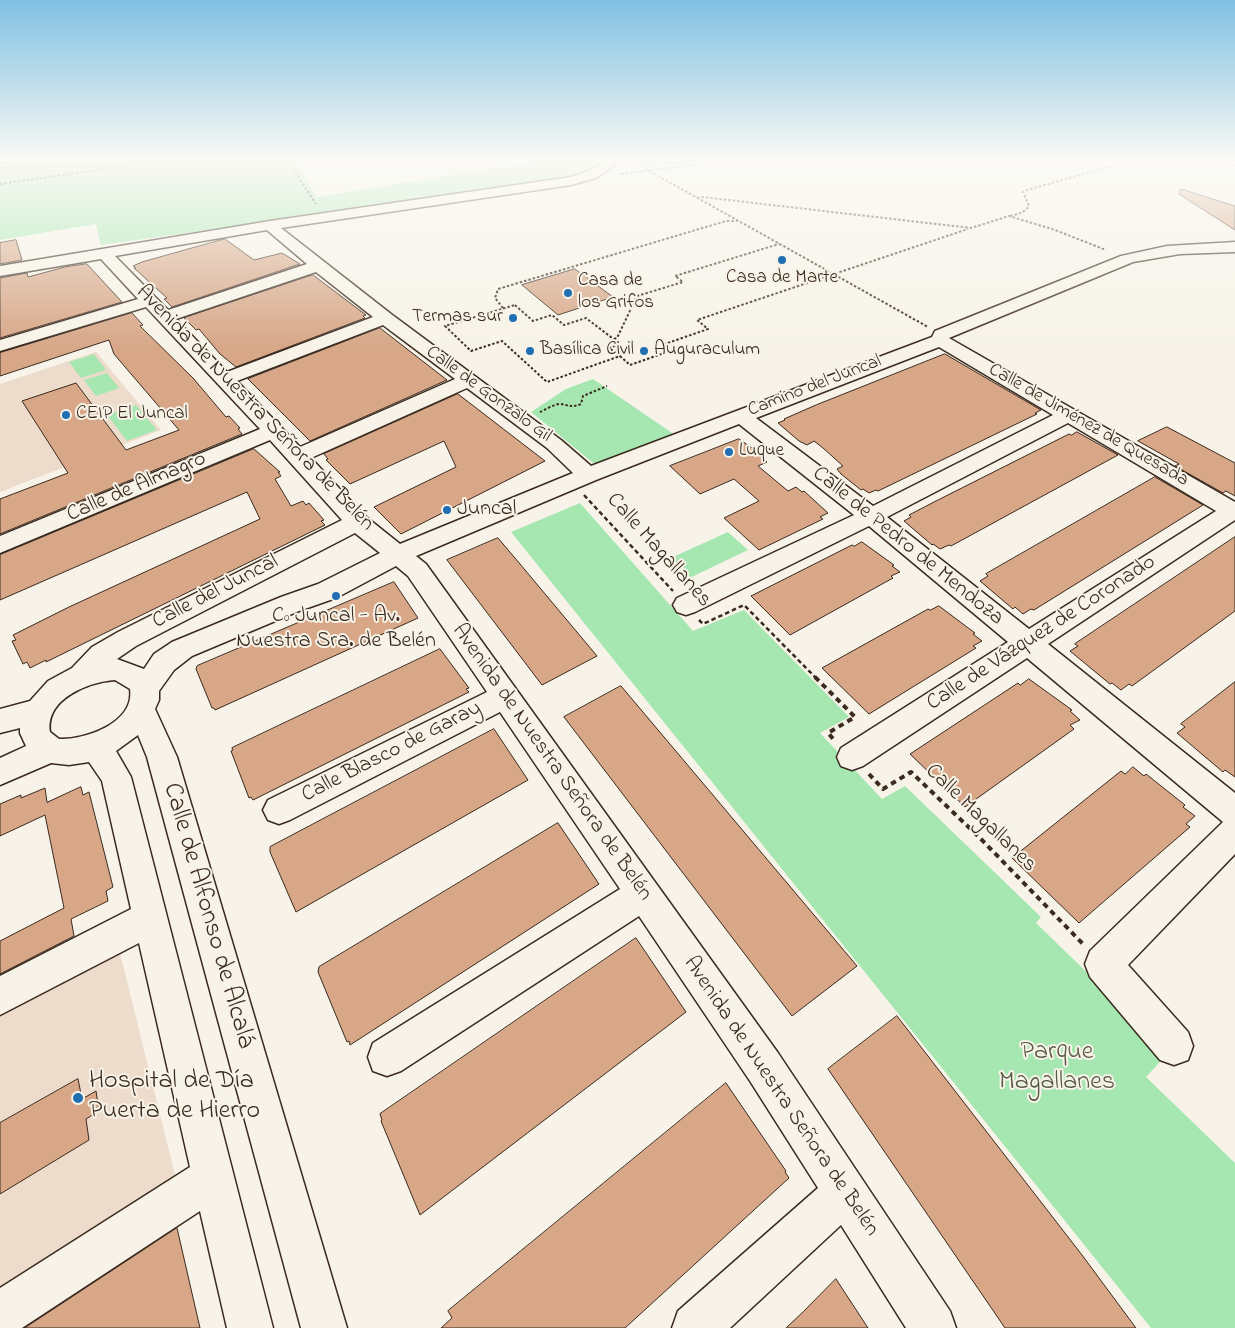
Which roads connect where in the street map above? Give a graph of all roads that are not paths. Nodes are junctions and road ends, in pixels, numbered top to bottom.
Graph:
1 (288, 223) edge
2 (270, 226) junction
3 (1235, 247) edge
4 (103, 252) junction
5 (318, 266) junction
6 (0, 271) edge
7 (150, 301) junction
8 (165, 317) junction
9 (385, 318) junction
10 (941, 337) junction
11 (0, 346) edge
12 (225, 380) junction
13 (468, 381) junction
14 (1068, 415) junction
15 (741, 416) junction
16 (274, 431) junction
17 (297, 456) junction
18 (588, 474) junction
19 (1234, 512) edge
20 (871, 516) junction
21 (357, 522) junction
22 (0, 545) edge
23 (399, 554) junction
24 (686, 605) road end
25 (1026, 644) junction
26 (82, 675) junction
27 (505, 696) junction
28 (143, 698) junction
29 (39, 710) junction
30 (0, 721) edge
31 (96, 747) junction
32 (51, 749) junction
33 (852, 757) road end
34 (0, 772) edge
35 (279, 810) dead end
36 (1235, 812) edge
37 (1235, 832) edge
38 (643, 894) junction
39 (150, 918) junction
40 (0, 996) edge
41 (1174, 1046) dead end
42 (387, 1057) dead end
43 (213, 1177) junction
44 (845, 1192) junction
45 (0, 1314) edge
46 (250, 1328) edge
47 (324, 1328) edge
48 (695, 1328) edge
49 (933, 1328) edge

1 - 2 street
2 - 4 street
2 - 5 street
3 - 10 street, Camino del Juncal
4 - 6 street
4 - 7 street, Avenida de Nuestra Señora de Belén
5 - 8 street
5 - 9 street, Calle de Gonzalo Gil
7 - 8 street, Avenida de Nuestra Señora de Belén
7 - 11 street
8 - 12 street, Avenida de Nuestra Señora de Belén
9 - 12 street
9 - 13 street, Calle de Gonzalo Gil
10 - 14 street, Calle de Jiménez de Quesada
10 - 15 street, Camino del Juncal
12 - 16 street, Avenida de Nuestra Señora de Belén
13 - 17 street
13 - 18 street, Calle de Gonzalo Gil
14 - 19 street, Calle de Jiménez de Quesada
14 - 20 street
15 - 18 street, Camino del Juncal
15 - 20 street, Calle de Pedro de Mendoza
16 - 17 street, Avenida de Nuestra Señora de Belén
16 - 22 street, Calle de Almagro
17 - 21 street, Avenida de Nuestra Señora de Belén
18 - 23 street, Camino del Juncal
19 - 25 street, Calle de Vázquez de Coronado
20 - 24 street
20 - 25 street, Calle de Pedro de Mendoza
21 - 23 street, Avenida de Nuestra Señora de Belén
21 - 26 street, Calle del Juncal
23 - 27 street, Avenida de Nuestra Señora de Belén
23 - 28 street, Calle del Juncal
25 - 33 street, Calle de Vázquez de Coronado
25 - 36 street, Calle de Pedro de Mendoza
26 - 28 street
26 - 29 street
27 - 35 street, Calle Blasco de Garay
27 - 38 street, Avenida de Nuestra Señora de Belén
28 - 31 street
28 - 47 street, Calle de Alfonso de Alcalá
29 - 30 street
29 - 32 street
31 - 32 street
31 - 39 street
32 - 34 street
37 - 41 street
38 - 42 street
38 - 44 street, Avenida de Nuestra Señora de Belén
39 - 40 street
39 - 43 street
43 - 45 street
43 - 46 street
44 - 48 street
44 - 49 street, Avenida de Nuestra Señora de Belén

